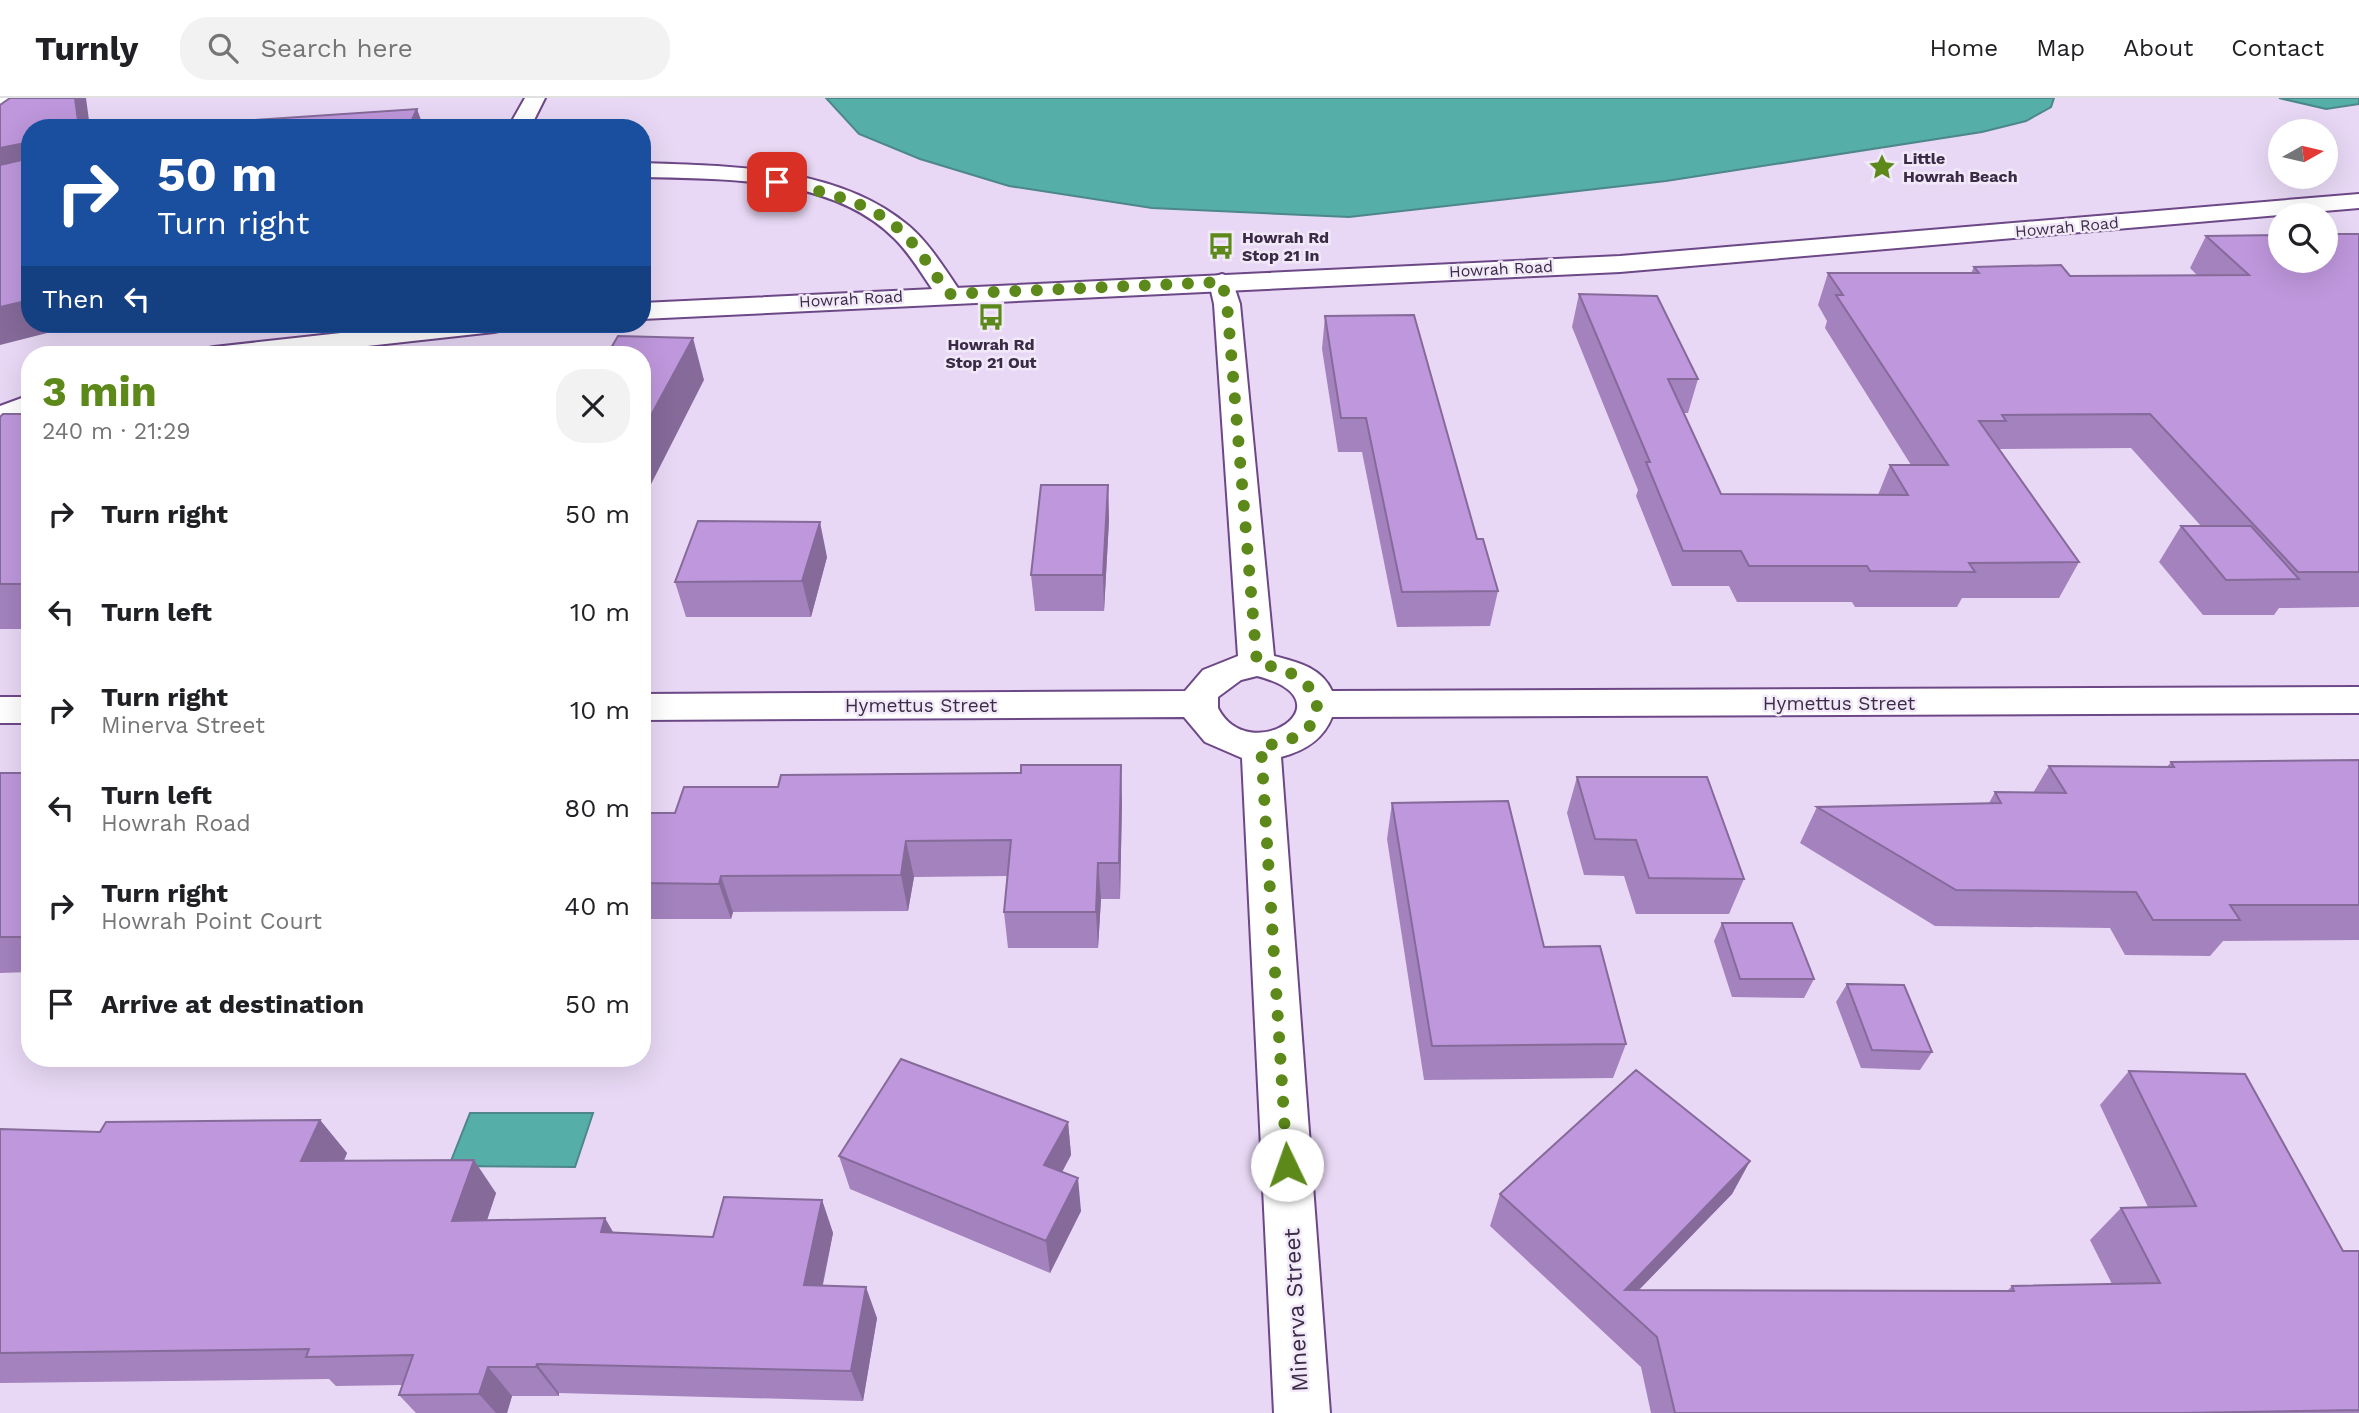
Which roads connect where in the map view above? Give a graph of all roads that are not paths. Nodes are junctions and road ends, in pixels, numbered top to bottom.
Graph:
1 (5, 98) edge
2 (535, 98) edge
3 (0, 101) edge
4 (524, 119) edge
5 (651, 170) edge
6 (2359, 201) edge
7 (1222, 282) junction
8 (949, 294) junction
9 (651, 311) edge
10 (413, 333) edge
11 (296, 346) edge
12 (21, 408) edge
13 (0, 417) edge
14 (1257, 664) junction
15 (2359, 700) edge
16 (1200, 704) junction
17 (1319, 704) junction
18 (651, 707) edge
19 (0, 710) edge
20 (21, 710) edge
21 (1261, 746) junction
22 (1302, 1413) edge

1 - 3 street
2 - 4 street
5 - 8 street
6 - 7 street, Howrah Road
7 - 8 street, Howrah Road
7 - 14 street
8 - 9 street, Howrah Road
10 - 11 street
12 - 13 street
14 - 16 street
14 - 17 street
15 - 17 street, Hymettus Street
16 - 18 street, Hymettus Street
16 - 21 street
17 - 21 street
19 - 20 street
21 - 22 street, Minerva Street

